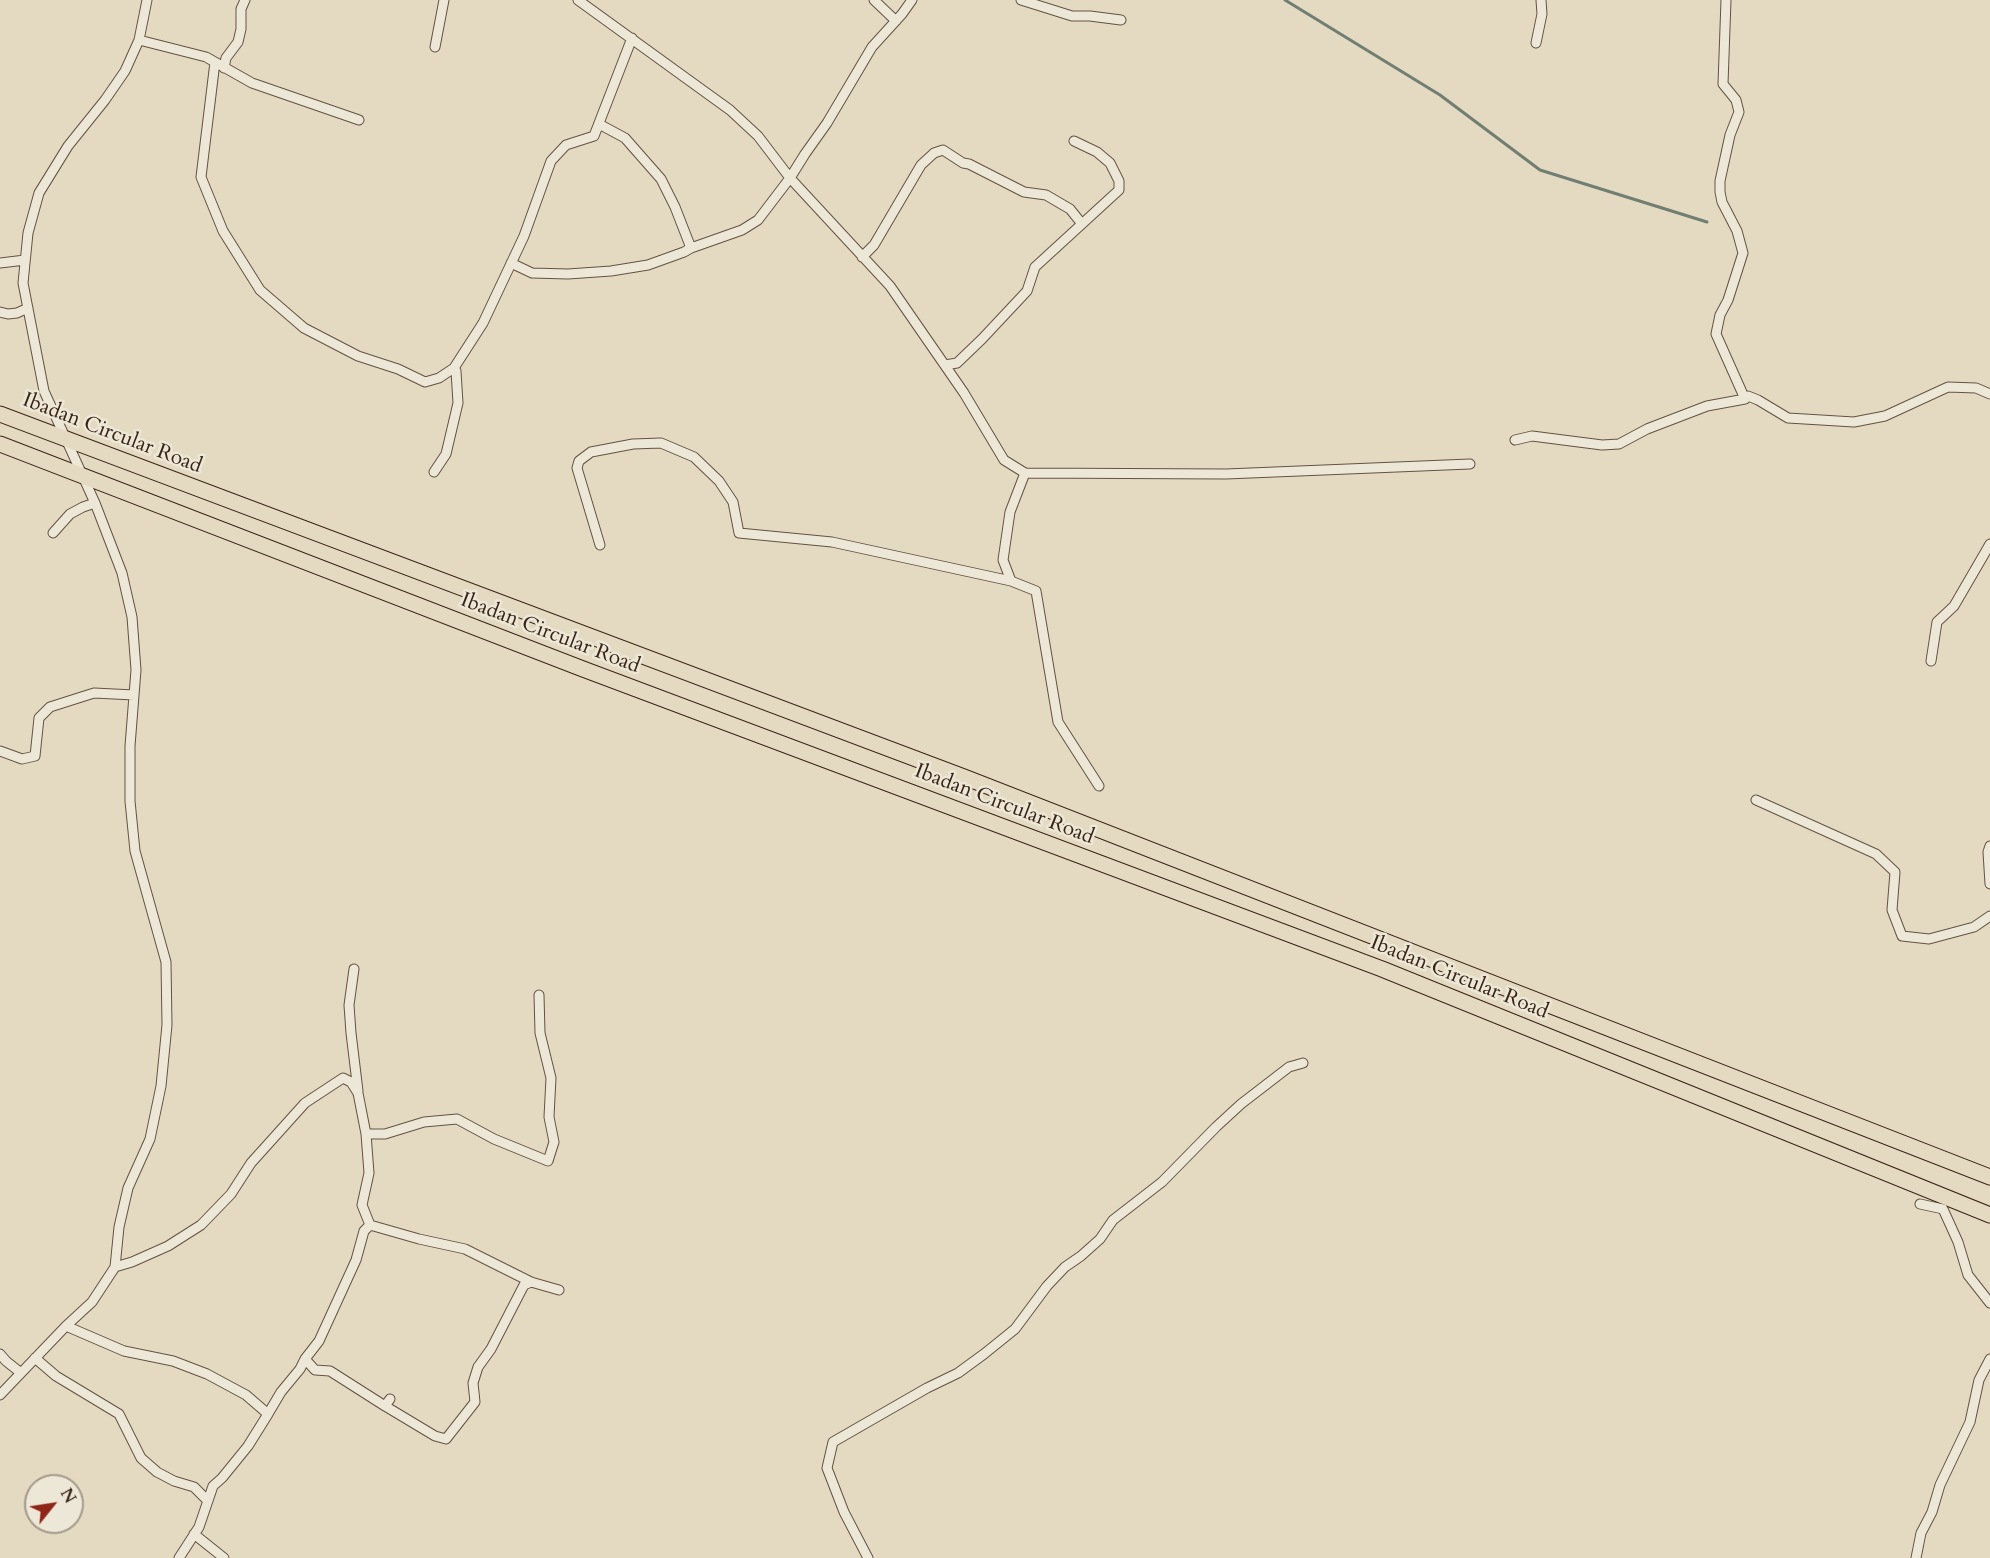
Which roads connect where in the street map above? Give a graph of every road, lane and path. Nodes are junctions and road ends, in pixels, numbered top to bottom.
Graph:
1 (147, 0) edge
2 (245, 0) edge
3 (444, 0) edge
4 (578, 0) edge
5 (874, 0) edge
6 (912, 0) edge
7 (1021, 0) edge
8 (1541, 0) edge
9 (1726, 0) edge
10 (1121, 20) dead end
11 (896, 21) junction
12 (632, 38) junction
13 (139, 40) junction
14 (1536, 43) dead end
15 (435, 47) dead end
16 (215, 62) junction
17 (224, 68) junction
18 (359, 120) dead end
19 (599, 124) junction
20 (1074, 141) dead end
21 (790, 178) junction
22 (1082, 224) junction
23 (691, 248) junction
24 (862, 257) junction
25 (26, 260) junction
26 (0, 263) edge
27 (511, 263) junction
28 (28, 308) junction
29 (0, 312) edge
30 (945, 365) junction
31 (454, 368) junction
32 (1990, 394) edge
33 (1744, 399) junction
34 (0, 414) edge
35 (1515, 440) dead end
36 (0, 444) edge
37 (1470, 464) dead end
38 (434, 472) dead end
39 (1024, 473) junction
40 (95, 503) junction
41 (53, 533) dead end
42 (1990, 544) edge
43 (600, 545) dead end
44 (1011, 581) junction
45 (1931, 661) dead end
46 (134, 695) junction
47 (0, 751) edge
48 (1099, 786) dead end
49 (1756, 800) dead end
50 (1990, 846) edge
51 (1990, 884) edge
52 (1990, 916) edge
53 (354, 969) dead end
54 (539, 995) dead end
55 (1303, 1063) dead end
56 (358, 1093) junction
57 (366, 1134) junction
58 (1990, 1177) edge
59 (1920, 1204) dead end
60 (1990, 1215) edge
61 (370, 1224) junction
62 (115, 1268) junction
63 (531, 1282) junction
64 (559, 1290) dead end
65 (1990, 1303) edge
66 (66, 1326) junction
67 (0, 1354) edge
68 (35, 1358) junction
69 (304, 1359) junction
70 (1990, 1359) edge
71 (21, 1373) junction
72 (0, 1395) edge
73 (268, 1414) junction
74 (208, 1501) junction
75 (195, 1534) junction
76 (179, 1558) edge
77 (224, 1558) edge
78 (868, 1558) edge
79 (1916, 1558) edge

1 - 13 street
2 - 17 street
3 - 15 street
4 - 12 street
5 - 11 street
6 - 11 street
7 - 10 street
8 - 14 street
9 - 33 street
11 - 21 street
12 - 19 street
12 - 21 street
13 - 16 street
13 - 25 street
16 - 17 street
16 - 31 street
17 - 18 street
19 - 23 street
19 - 27 street
20 - 22 street
21 - 23 street
21 - 24 street
22 - 24 street
22 - 30 street
23 - 27 street
24 - 30 street
25 - 26 street
25 - 28 street
27 - 31 street
28 - 29 street
28 - 40 street
30 - 39 street
31 - 38 street
32 - 33 street
33 - 35 street
34 - 58 highway, Ibadan Circular Road
36 - 60 highway, Ibadan Circular Road
37 - 39 street
39 - 44 street
40 - 41 street
40 - 46 street
42 - 45 street
43 - 44 street
44 - 48 street
46 - 47 street
46 - 62 street
49 - 52 street
50 - 51 street
53 - 56 street
54 - 57 street
55 - 78 street
56 - 57 street
56 - 62 street
57 - 61 street
59 - 65 street
61 - 63 street
61 - 69 street
62 - 66 street
63 - 64 street
63 - 69 street
66 - 68 street
66 - 73 street
67 - 71 street
68 - 71 street
68 - 74 street
69 - 73 street
70 - 79 street
71 - 72 street
73 - 74 street
74 - 75 street
75 - 76 street
75 - 77 street

